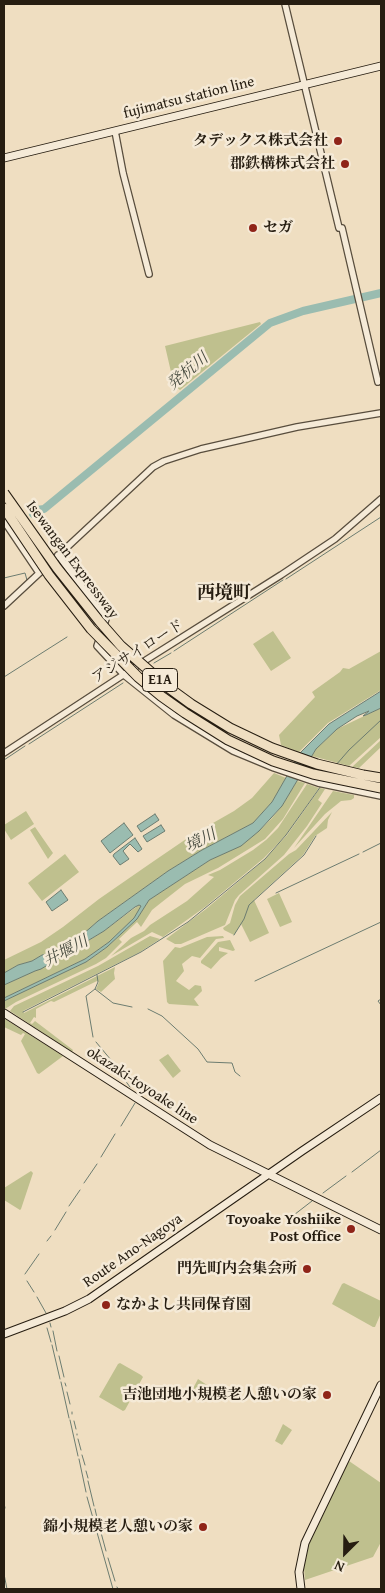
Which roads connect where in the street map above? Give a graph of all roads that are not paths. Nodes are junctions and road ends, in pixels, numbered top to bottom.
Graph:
1 (285, 4) edge
2 (381, 66) edge
3 (304, 84) junction
4 (115, 131) junction
5 (4, 158) edge
6 (149, 274) dead end
7 (378, 382) dead end
8 (381, 412) edge
9 (4, 492) edge
10 (381, 500) edge
11 (4, 508) edge
12 (4, 521) edge
13 (58, 555) junction
14 (39, 573) junction
15 (4, 606) edge
16 (124, 675) junction
17 (4, 753) edge
18 (381, 778) edge
19 (381, 788) edge
20 (381, 796) edge
21 (4, 1013) edge
22 (381, 1098) edge
23 (270, 1175) junction
24 (381, 1230) edge
25 (4, 1334) edge
26 (381, 1385) edge
27 (301, 1589) edge

1 - 3 street
2 - 3 main road, fujimatsu station line
3 - 4 main road, fujimatsu station line
3 - 7 street
4 - 5 main road, fujimatsu station line
4 - 6 street
8 - 13 street
9 - 18 highway, Isewangan Expressway / E1A, bridge
10 - 16 street, アジサイロード
11 - 19 highway, Isewangan Expressway / E1A, bridge
12 - 14 street
13 - 14 street
13 - 16 street
14 - 15 street
16 - 17 street, アジサイロード
16 - 20 street
21 - 23 main road, okazaki-toyoake line
22 - 23 main road, Route Ano-Nagoya
23 - 24 main road
23 - 25 main road, Route Ano-Nagoya
26 - 27 main road

